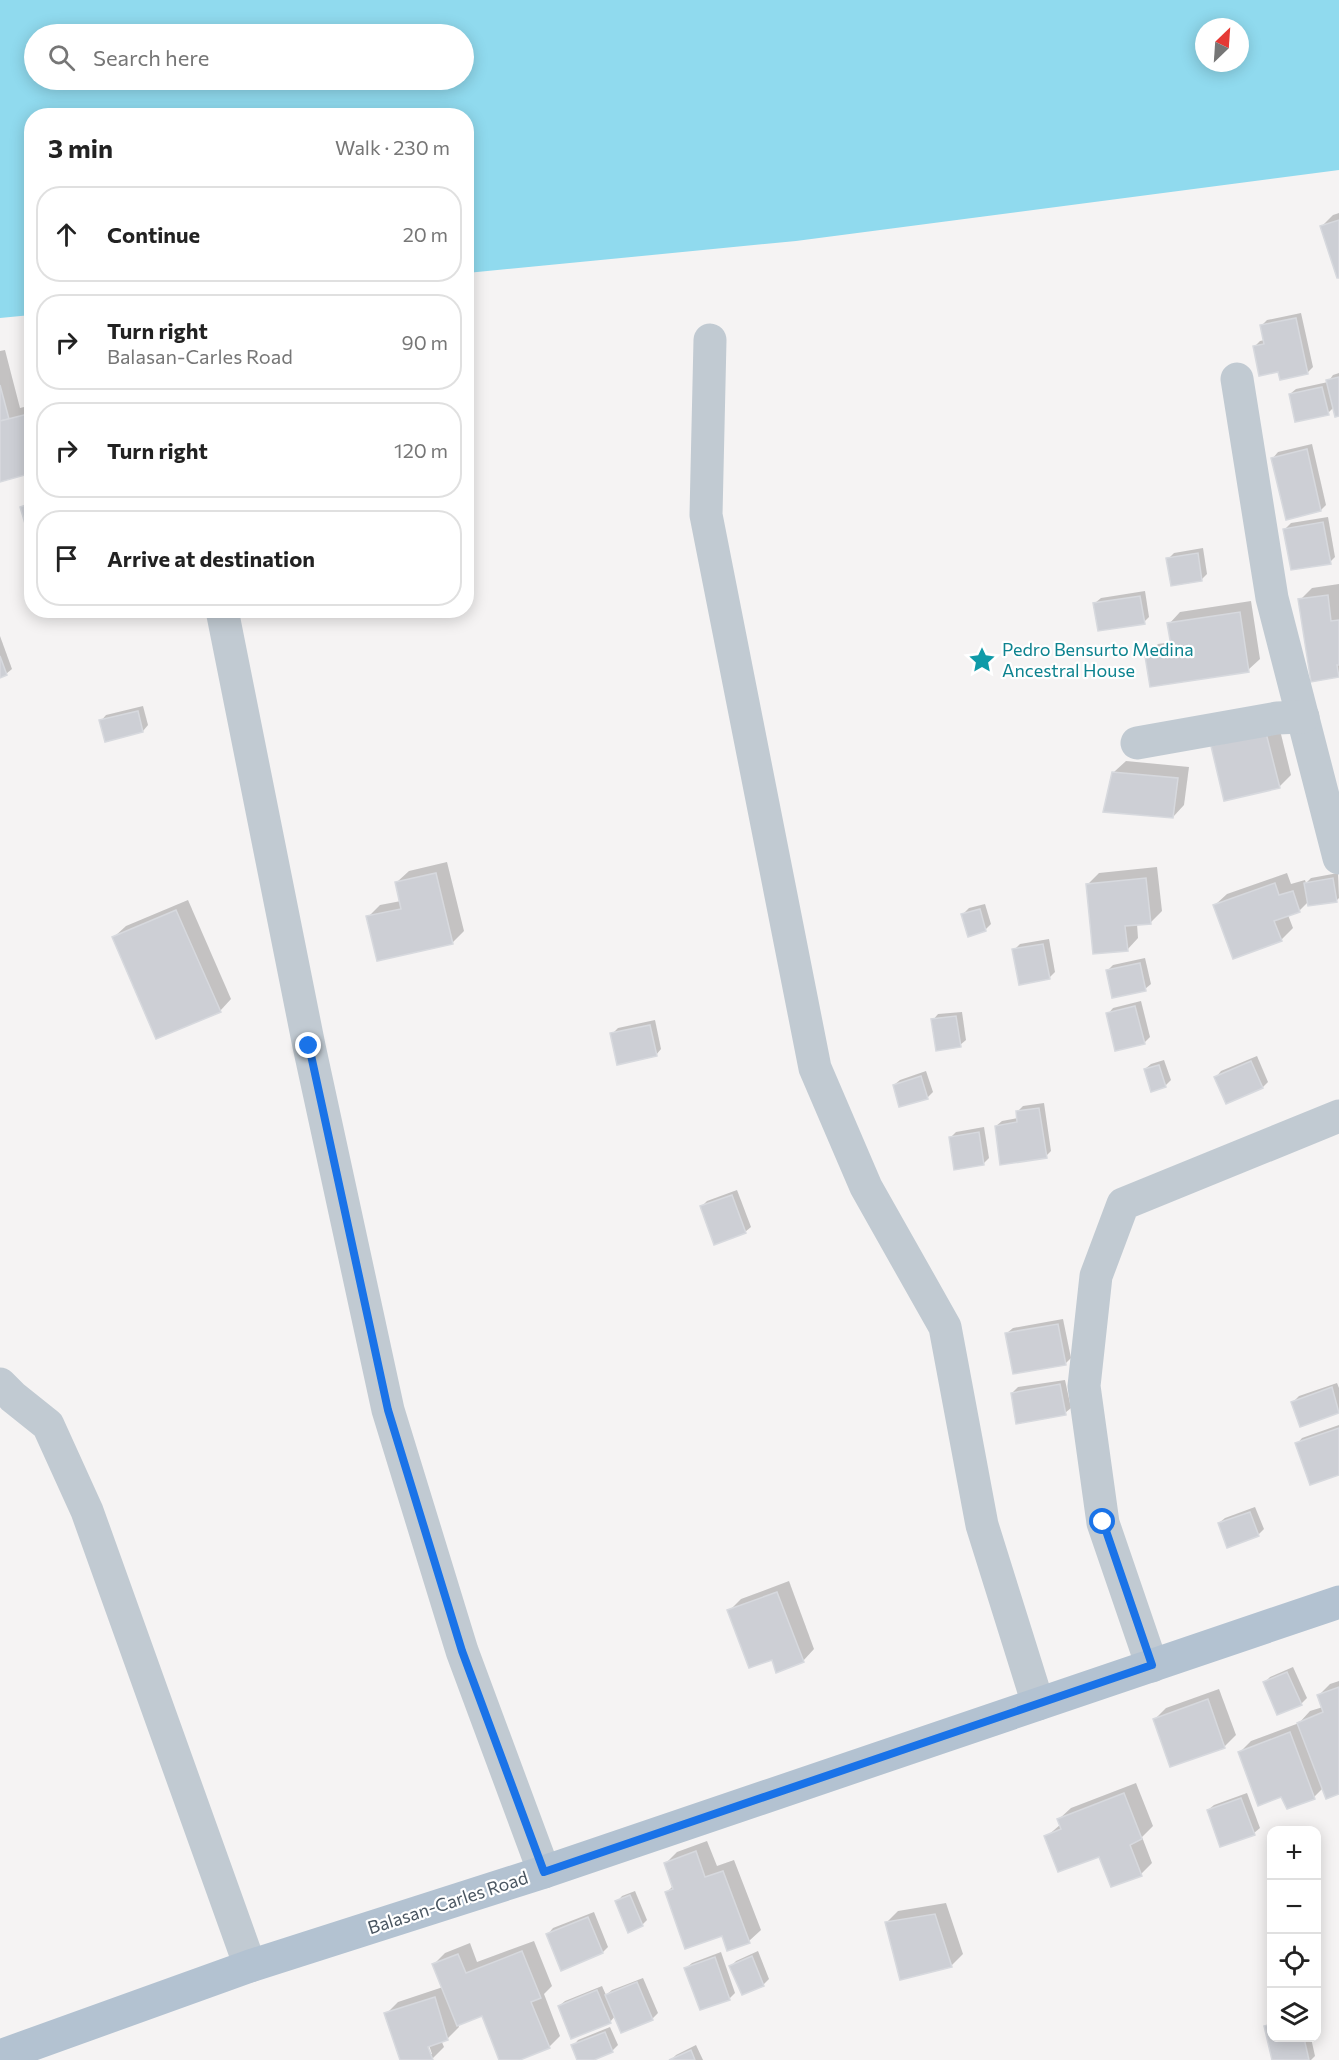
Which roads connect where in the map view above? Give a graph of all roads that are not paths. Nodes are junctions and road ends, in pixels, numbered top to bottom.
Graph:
1 (710, 340) dead end
2 (1236, 379) dead end
3 (224, 618) edge
4 (1304, 717) junction
5 (1137, 743) dead end
6 (1339, 858) edge
7 (1339, 1116) edge
8 (0, 1384) edge
9 (1339, 1602) edge
10 (1152, 1665) junction
11 (1038, 1704) junction
12 (544, 1872) junction
13 (250, 1966) junction
14 (0, 2056) edge

1 - 11 street
2 - 4 street
3 - 12 street
4 - 5 street
4 - 6 street
7 - 10 street
8 - 13 street
9 - 10 main road, Balasan-Carles Road
10 - 11 main road, Balasan-Carles Road
11 - 12 main road, Balasan-Carles Road
12 - 13 main road, Balasan-Carles Road
13 - 14 main road, Balasan-Carles Road

